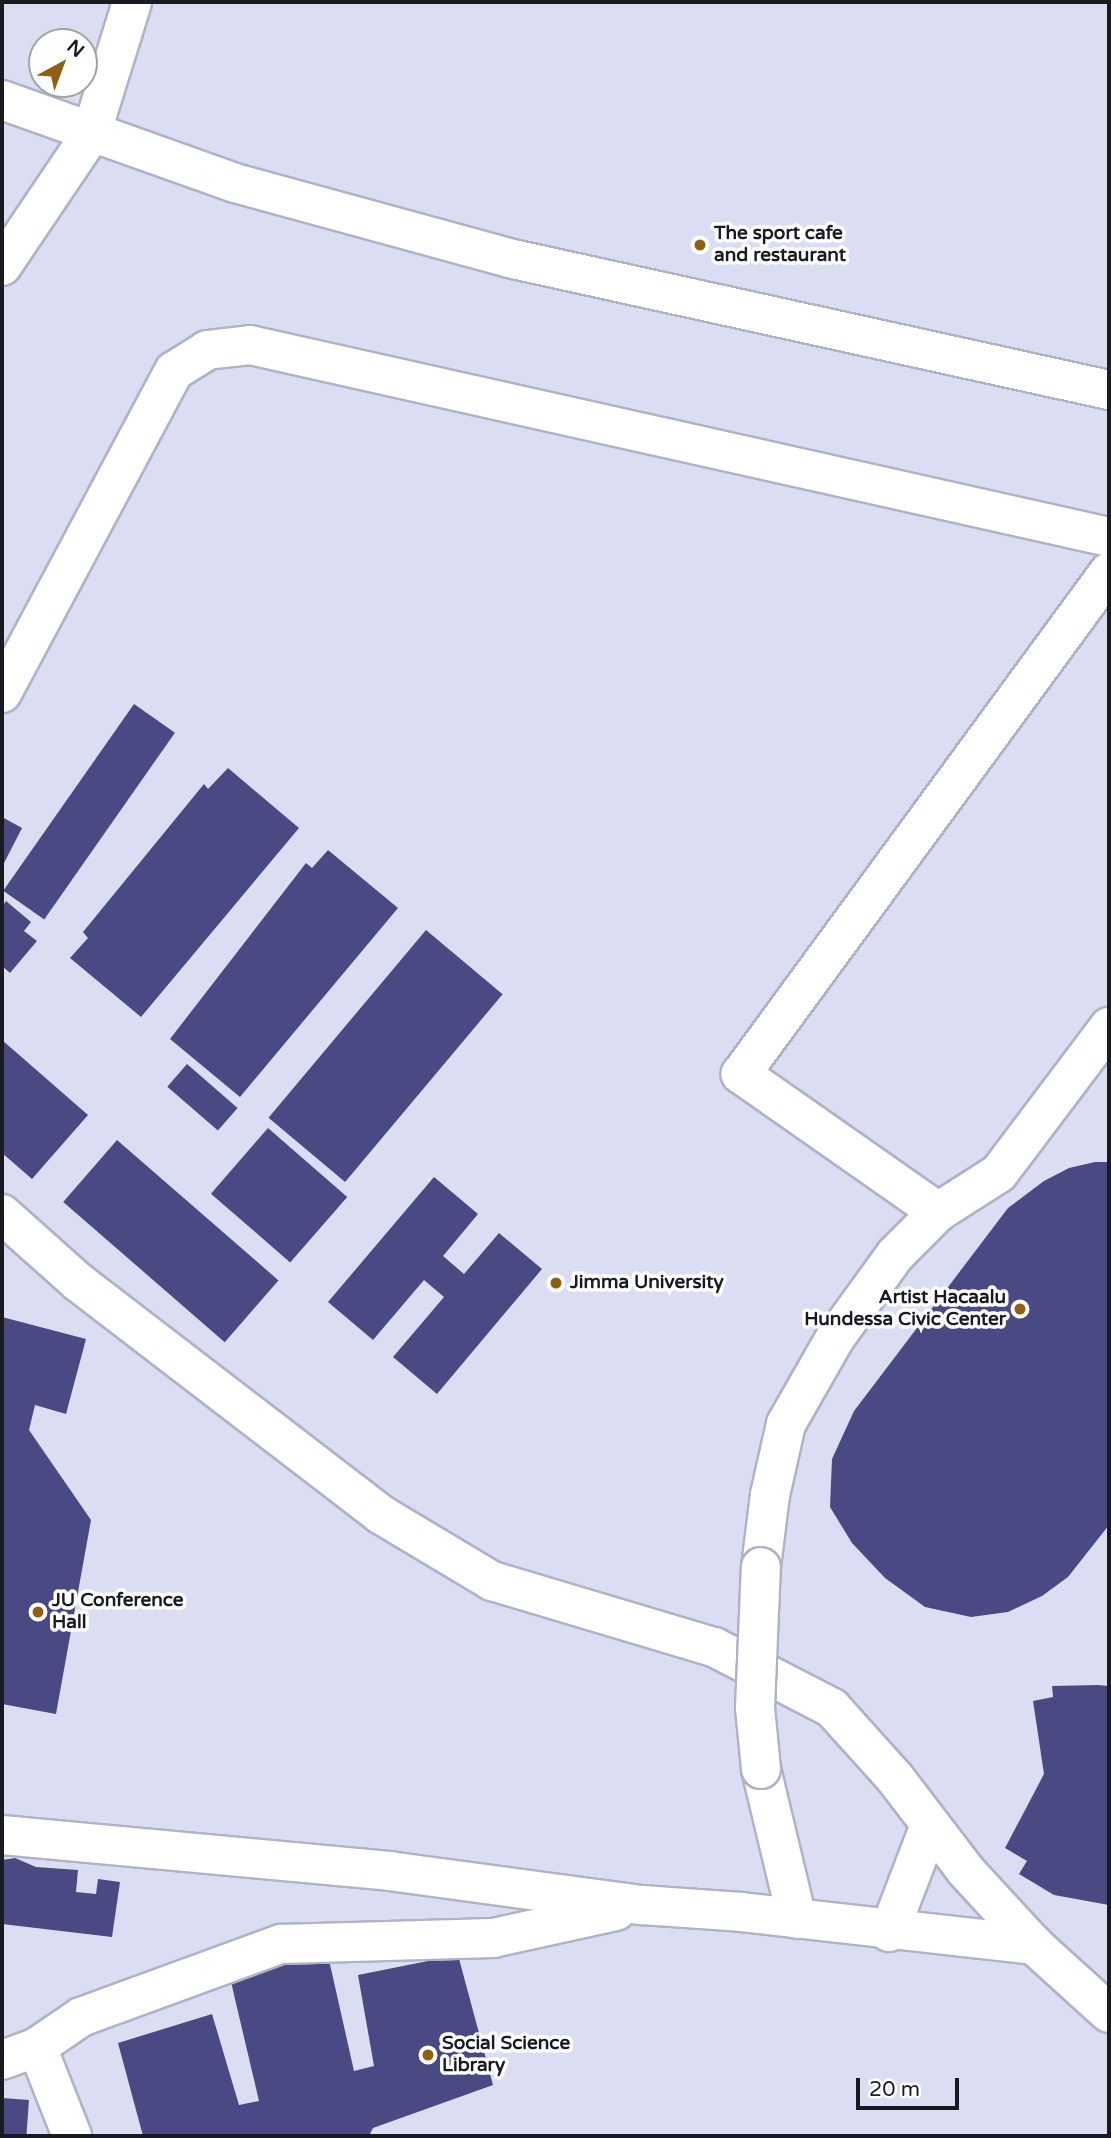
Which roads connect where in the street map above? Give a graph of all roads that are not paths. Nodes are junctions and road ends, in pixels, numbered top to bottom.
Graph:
1 (132, 2) edge
2 (2, 100) edge
3 (91, 134) junction
4 (2, 266) edge
5 (1109, 390) edge
6 (1109, 537) edge
7 (1109, 572) edge
8 (2, 693) edge
9 (1109, 1027) edge
10 (938, 1212) junction
11 (2, 1214) edge
12 (929, 1828) junction
13 (2, 1835) edge
14 (642, 1905) junction
15 (797, 1919) junction
16 (889, 1932) junction
17 (1034, 1945) junction
18 (1109, 2013) edge
19 (37, 2047) junction
20 (2, 2060) edge
21 (72, 2136) edge

1 - 3 street
2 - 3 street
3 - 4 street
3 - 5 street
6 - 8 street
7 - 10 street
9 - 10 street
10 - 15 street, bridge
11 - 12 street
12 - 16 street
12 - 17 street
13 - 14 street
14 - 15 street
14 - 19 street
15 - 16 street
16 - 17 street
17 - 18 street
19 - 20 street
19 - 21 street

